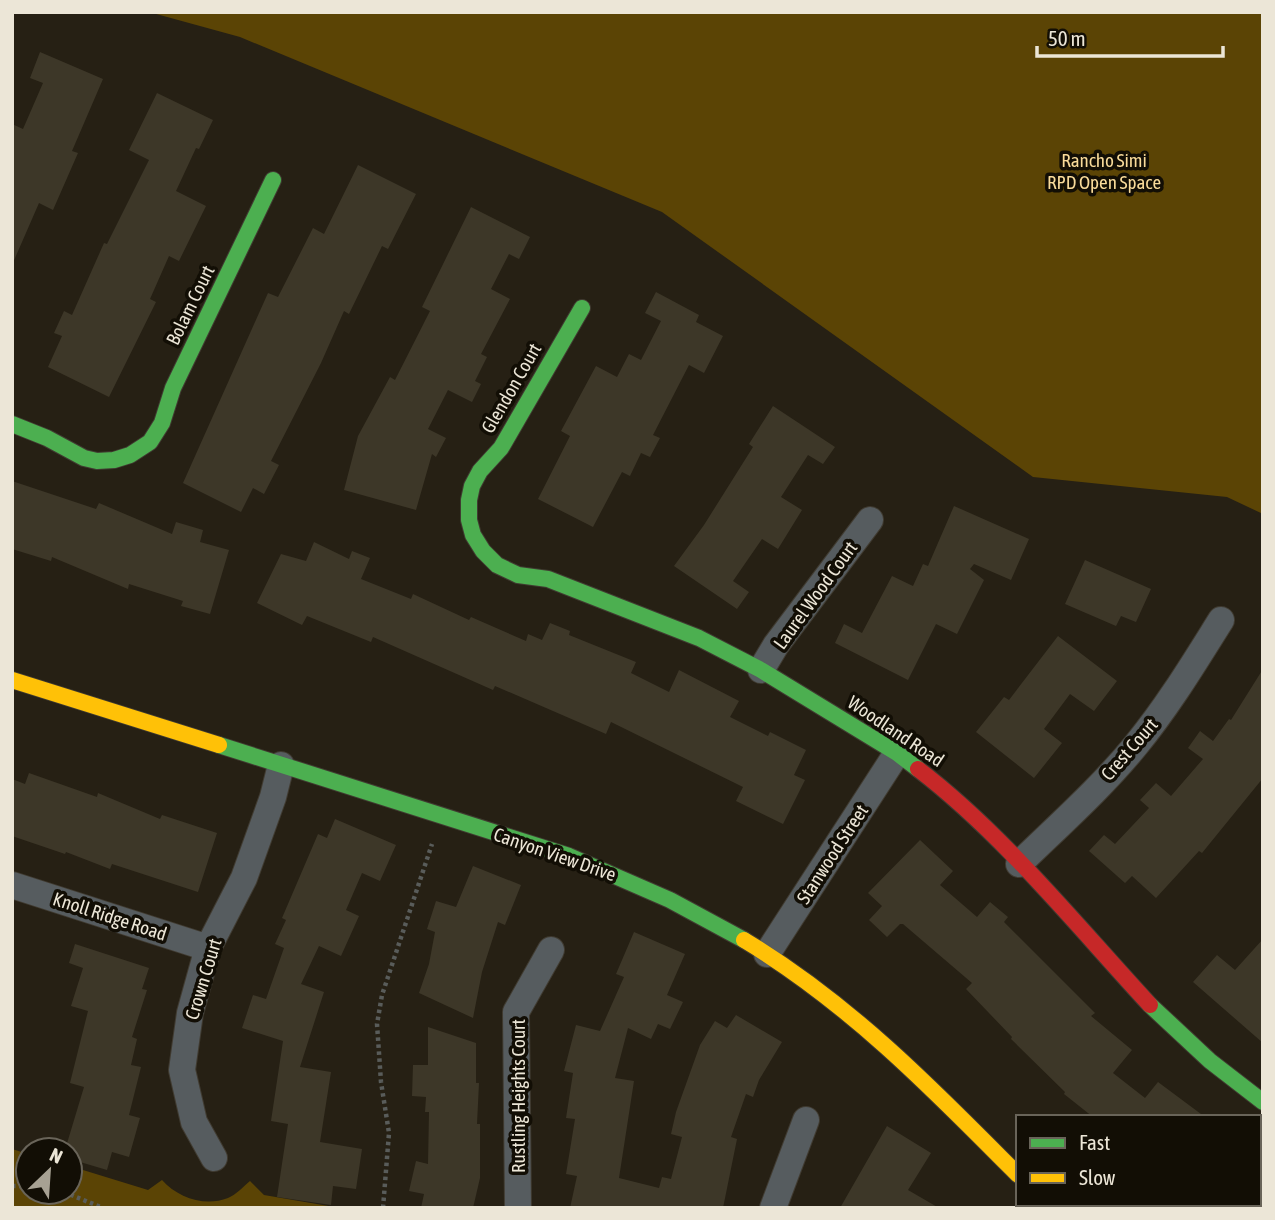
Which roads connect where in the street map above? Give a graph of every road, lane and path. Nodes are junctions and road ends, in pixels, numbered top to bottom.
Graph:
1 (274, 180) dead end
2 (582, 307) dead end
3 (12, 424) edge
4 (472, 486) joint
5 (870, 520) dead end
6 (1221, 620) dead end
7 (761, 670) junction
8 (12, 680) edge
9 (897, 753) junction
10 (281, 765) junction
11 (442, 816) junction
12 (1019, 864) junction
13 (12, 885) edge
14 (208, 948) junction
15 (551, 950) dead end
16 (767, 954) junction
17 (1263, 1102) edge
18 (806, 1120) dead end
19 (214, 1157) dead end
20 (1016, 1173) edge
21 (84, 1200) edge
22 (103, 1208) edge
23 (383, 1208) edge
24 (518, 1208) edge
25 (773, 1208) edge

1 - 3 street, Bolam Court
2 - 4 street, Glendon Court
4 - 7 street, Woodland Road
5 - 7 street, Laurel Wood Court
6 - 12 street, Crest Court
7 - 9 street, Woodland Road
8 - 10 street, Canyon View Drive
9 - 12 street, Woodland Road
9 - 16 street, Stanwood Street
10 - 11 street, Canyon View Drive
10 - 14 street, Crown Court
11 - 16 street, Canyon View Drive
11 - 23 path
12 - 17 street, Woodland Road
13 - 14 street, Knoll Ridge Road
14 - 19 street, Crown Court
15 - 24 street, Rustling Heights Court
16 - 20 street, Canyon View Drive
18 - 25 street
21 - 22 path

